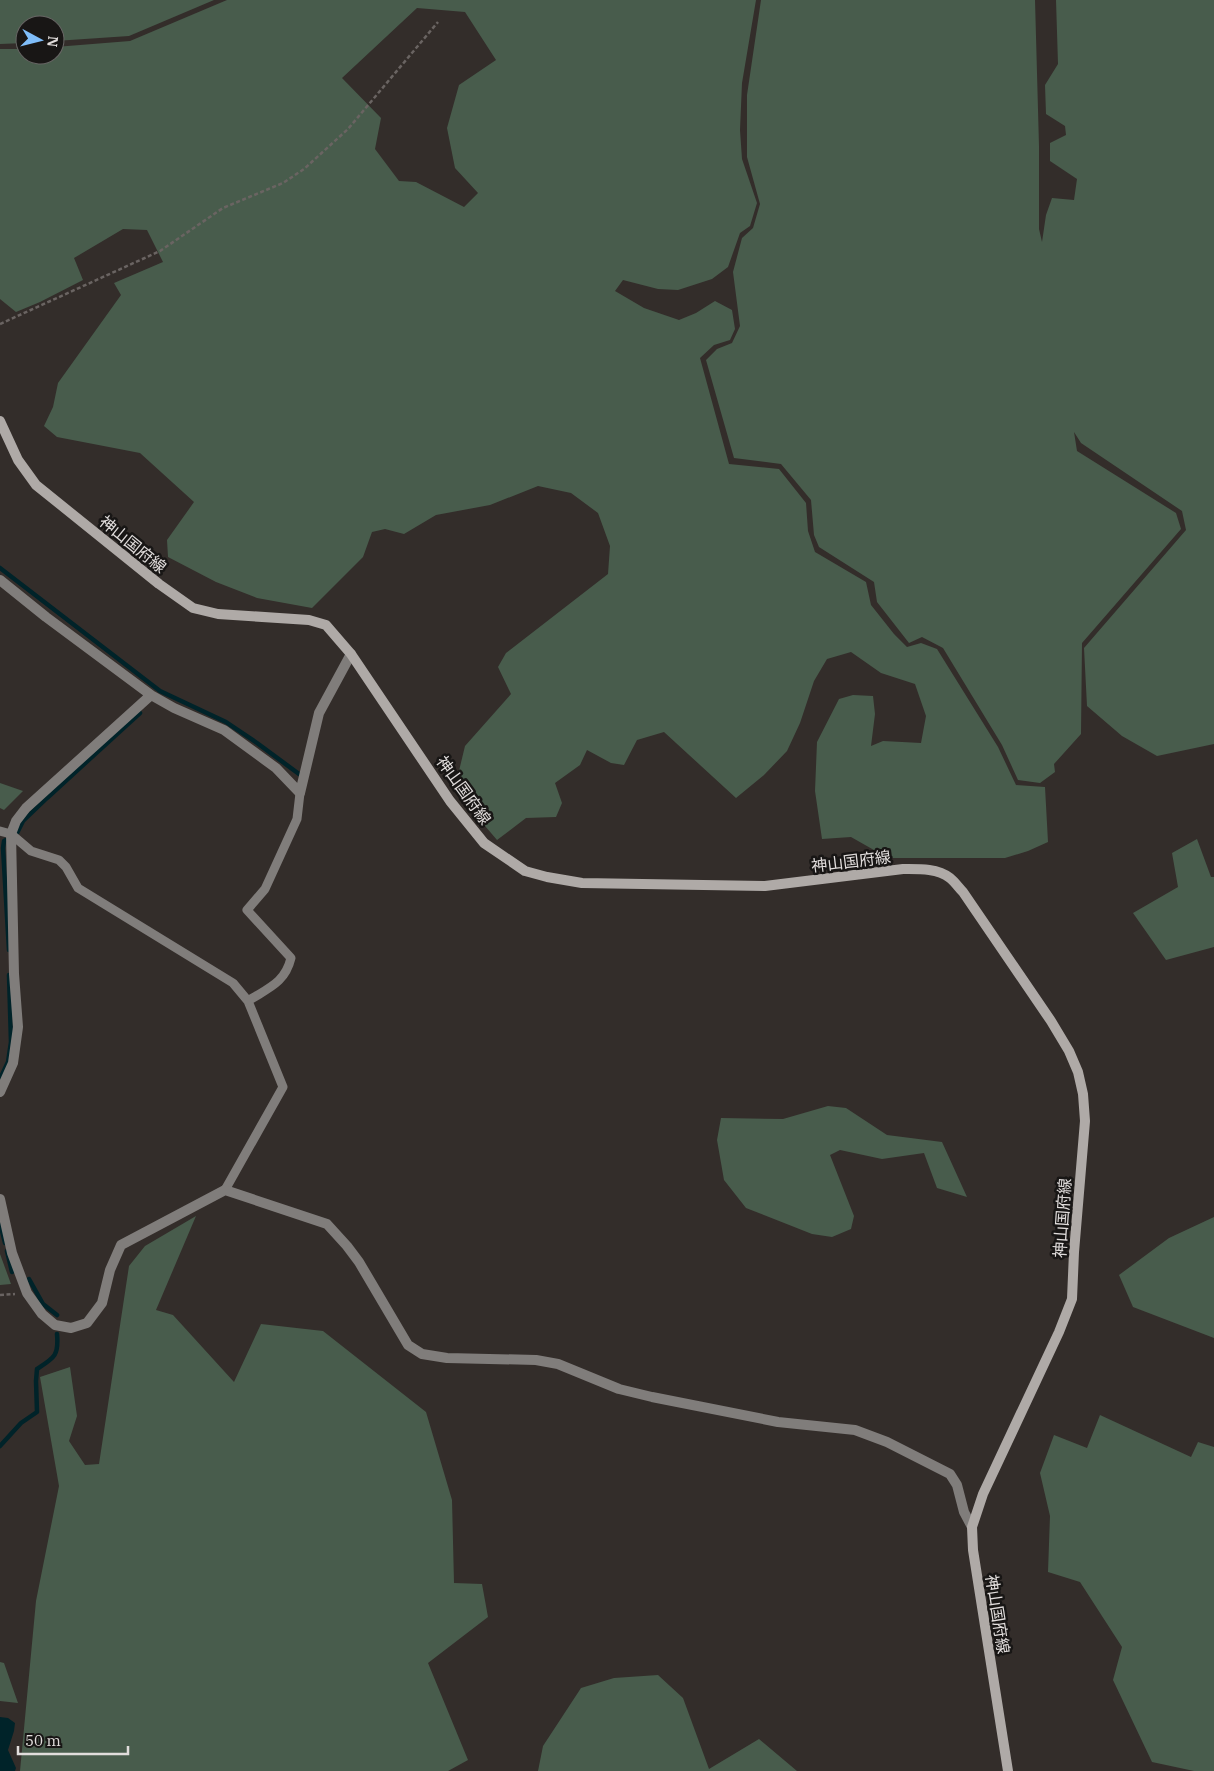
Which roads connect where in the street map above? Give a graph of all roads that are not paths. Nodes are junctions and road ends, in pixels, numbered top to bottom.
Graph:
1 (0, 421) edge
2 (4, 439) edge
3 (0, 580) edge
4 (351, 654) junction
5 (151, 695) junction
6 (300, 793) junction
7 (0, 831) edge
8 (11, 834) junction
9 (248, 1001) junction
10 (0, 1092) edge
11 (225, 1190) junction
12 (0, 1199) edge
13 (972, 1527) junction
14 (1008, 1771) edge

1 - 2 main road, 神山国府線
2 - 4 main road, 神山国府線
3 - 5 street
4 - 6 street
4 - 13 main road, 神山国府線
5 - 6 street
5 - 8 street
6 - 9 lane
7 - 8 lane
8 - 9 lane
8 - 10 street
9 - 11 lane
11 - 12 street
11 - 13 street
13 - 14 main road, 神山国府線

